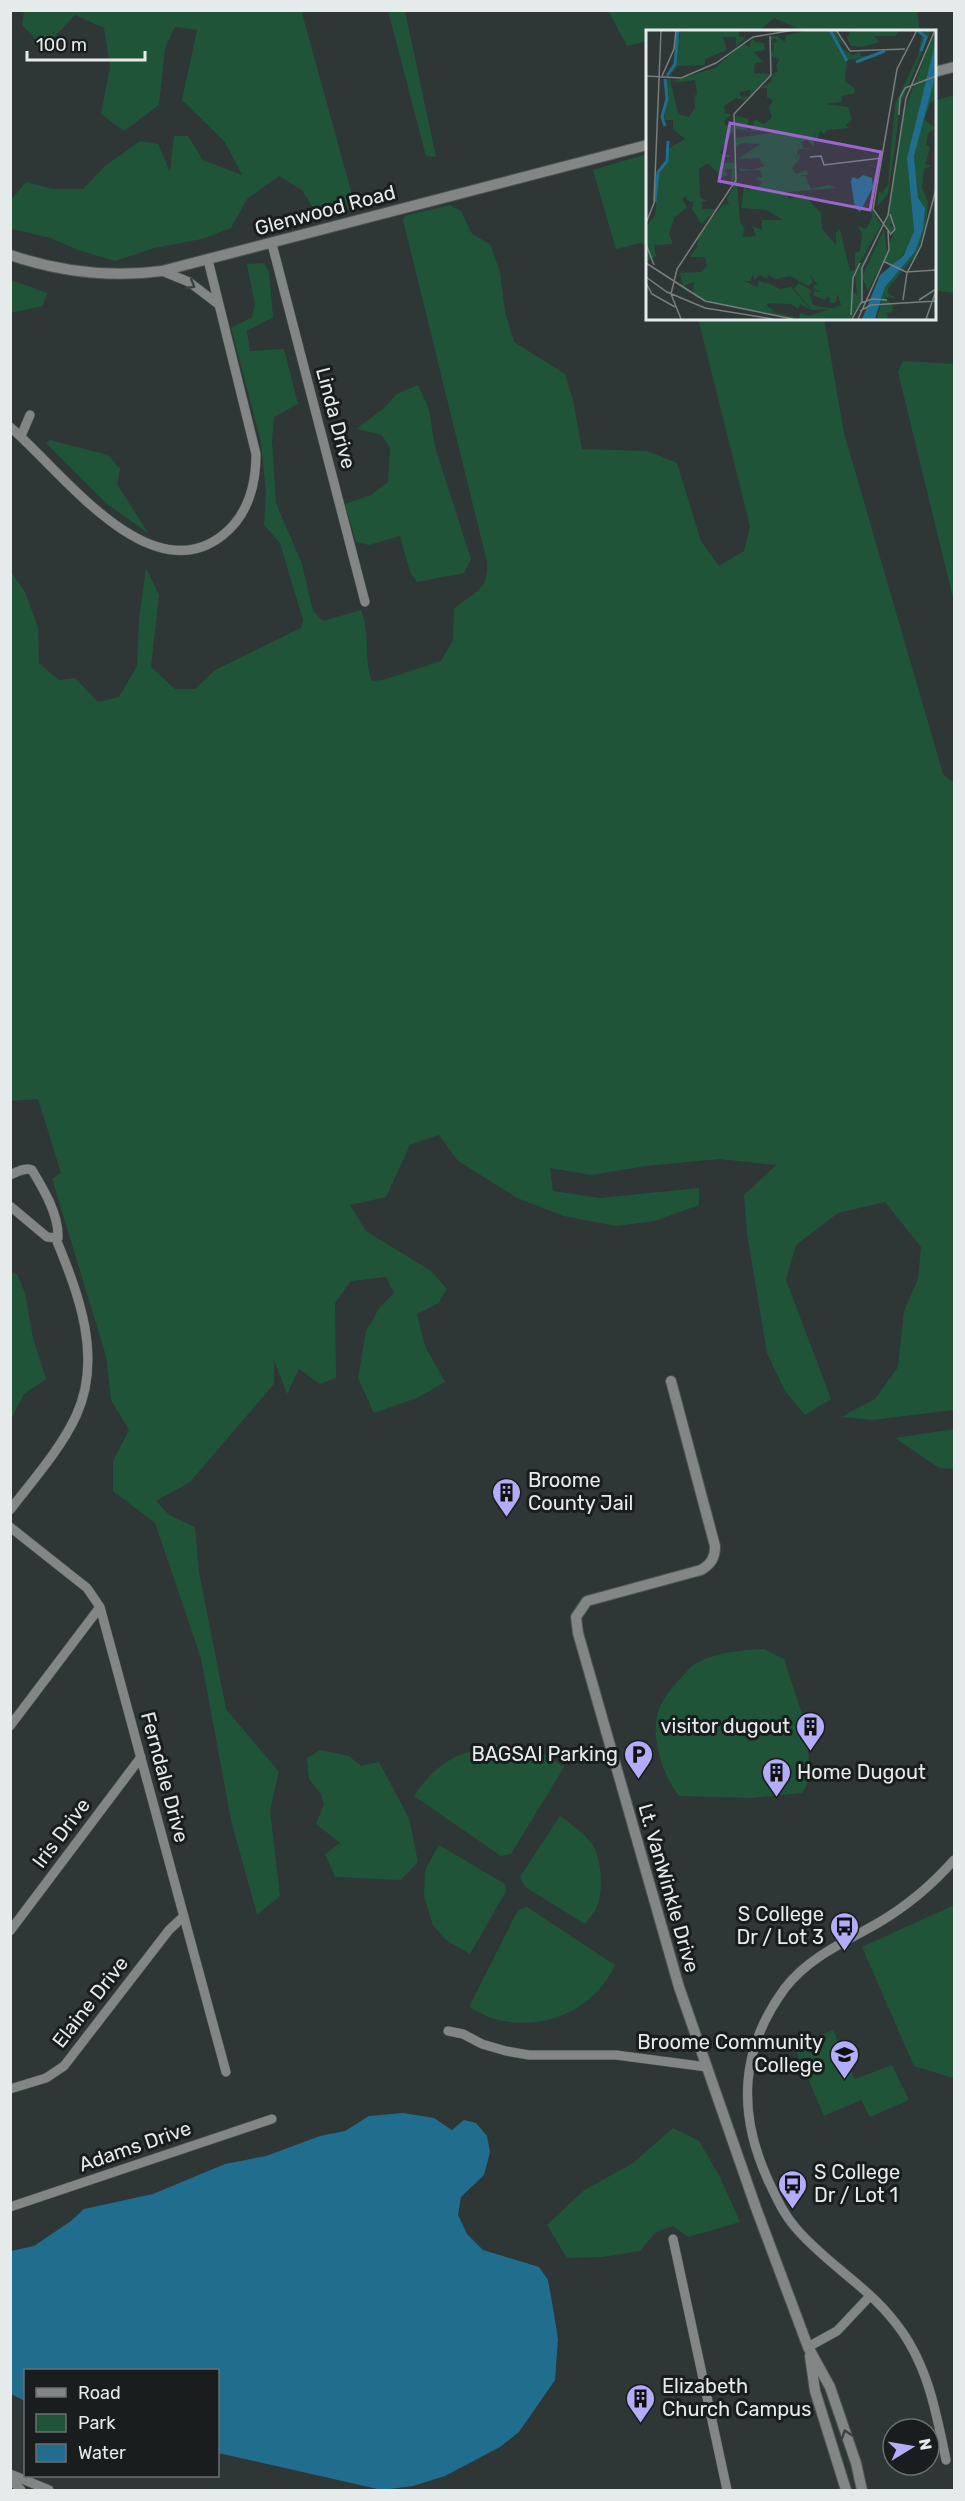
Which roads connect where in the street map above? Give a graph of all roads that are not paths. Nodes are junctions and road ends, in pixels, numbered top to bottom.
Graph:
1 (954, 67) edge
2 (935, 72) edge
3 (646, 145) edge
4 (272, 243) junction
5 (10, 255) edge
6 (208, 260) junction
7 (162, 271) junction
8 (218, 304) junction
9 (30, 416) dead end
10 (10, 427) edge
11 (21, 436) junction
12 (365, 602) dead end
13 (10, 1175) edge
14 (10, 1206) edge
15 (56, 1239) junction
16 (672, 1381) dead end
17 (10, 1510) edge
18 (10, 1527) edge
19 (100, 1607) junction
20 (10, 1726) edge
21 (141, 1757) junction
22 (954, 1860) edge
23 (184, 1916) junction
24 (10, 1931) edge
25 (448, 2031) dead end
26 (707, 2067) junction
27 (226, 2072) dead end
28 (10, 2089) edge
29 (272, 2119) dead end
30 (10, 2207) edge
31 (673, 2239) dead end
32 (870, 2296) junction
33 (808, 2347) junction
34 (946, 2460) dead end
35 (10, 2477) edge
36 (21, 2490) edge
37 (49, 2490) edge
38 (727, 2490) edge
39 (846, 2490) edge
40 (862, 2490) edge

1 - 2 street
3 - 4 street, Glenwood Road
4 - 6 street, Glenwood Road
4 - 12 street, Linda Drive
5 - 7 street, Glenwood Road
6 - 7 street, Glenwood Road
6 - 8 street
7 -> 8 street
8 - 11 street
9 - 11 street
10 - 11 street
13 - 15 street
14 - 15 street
15 - 17 street
16 - 26 street, Lt. VanWinkle Drive
18 - 19 street, Ferndale Drive
19 - 20 street
19 - 21 street, Ferndale Drive
21 - 23 street, Ferndale Drive
21 - 24 street, Iris Drive
22 - 32 street
23 - 27 street, Ferndale Drive
23 - 28 street, Elaine Drive
25 - 26 street
26 - 33 street, Lt. VanWinkle Drive
29 - 30 street, Adams Drive
31 - 38 street
32 - 33 street
32 - 34 street
33 - 39 street, Lt. VanWinkle Drive
40 -> 33 street, Lt. VanWinkle Drive
35 - 36 street
35 - 37 street

